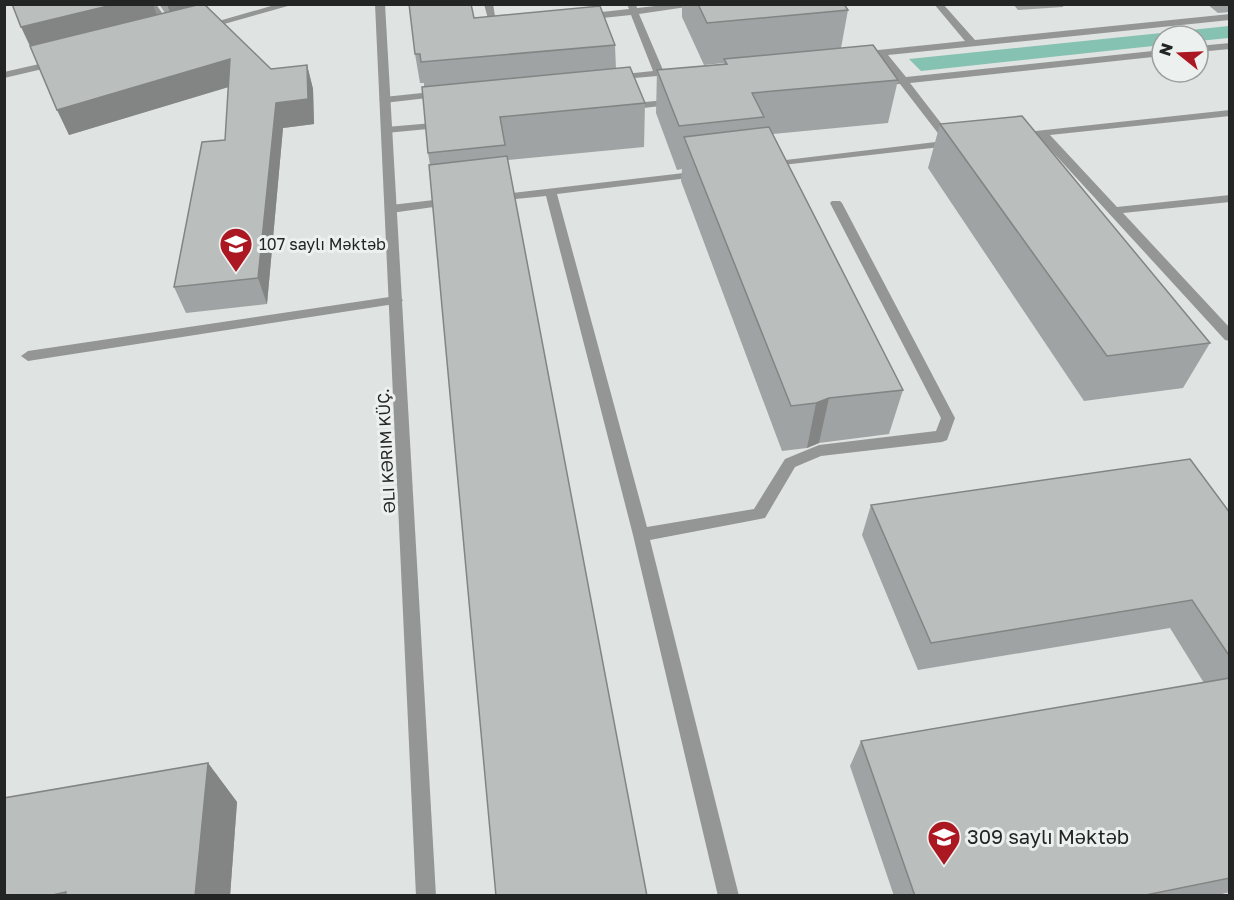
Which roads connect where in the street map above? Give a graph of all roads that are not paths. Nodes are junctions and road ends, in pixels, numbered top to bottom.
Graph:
1 (151, 4) edge
2 (291, 4) edge
3 (380, 4) edge
4 (488, 4) edge
5 (703, 4) edge
6 (938, 4) edge
7 (632, 8) edge
8 (1230, 17) edge
9 (575, 18) edge
10 (515, 24) edge
11 (194, 29) edge
12 (183, 32) edge
13 (172, 34) junction
14 (161, 37) edge
15 (972, 43) junction
16 (1230, 46) edge
17 (1210, 48) edge
18 (882, 53) junction
19 (1150, 54) edge
20 (847, 56) edge
21 (72, 59) edge
22 (682, 71) edge
23 (659, 74) junction
24 (4, 75) edge
25 (602, 79) edge
26 (904, 80) junction
27 (868, 84) edge
28 (453, 93) edge
29 (384, 100) junction
30 (692, 101) edge
31 (609, 109) edge
32 (1230, 113) edge
33 (456, 124) edge
34 (386, 130) junction
35 (1042, 133) junction
36 (1008, 137) edge
37 (751, 168) edge
38 (716, 172) edge
39 (551, 192) junction
40 (1230, 198) edge
41 (482, 199) edge
42 (459, 201) edge
43 (836, 203) dead end
44 (391, 209) junction
45 (1113, 211) junction
46 (396, 300) junction
47 (1230, 337) edge
48 (28, 356) dead end
49 (641, 535) junction
50 (426, 896) edge
51 (729, 896) edge

1 - 13 street
2 - 11 street
3 - 29 street, ƏLI KƏRIM KÜÇ.
4 - 10 street
5 - 7 street
6 - 15 street
7 - 9 street
7 - 23 street
8 - 15 street
12 - 13 street
13 - 14 street
15 - 18 street
16 - 17 street
18 - 20 street
18 - 26 street
19 - 26 street
21 - 24 street
22 - 23 street
23 - 25 street
26 - 27 street
26 - 37 street
28 - 29 street
29 - 34 street, ƏLI KƏRIM KÜÇ.
30 - 31 street
32 - 35 street
33 - 34 street
34 - 44 street, ƏLI KƏRIM KÜÇ.
35 - 36 street
35 - 45 street
38 - 39 street
39 - 41 street
39 - 49 street
40 - 45 street
42 - 44 street
43 - 49 street
44 - 46 street, ƏLI KƏRIM KÜÇ.
45 - 47 street
46 - 48 street
46 - 50 street, ƏLI KƏRIM KÜÇ.
49 - 51 street

